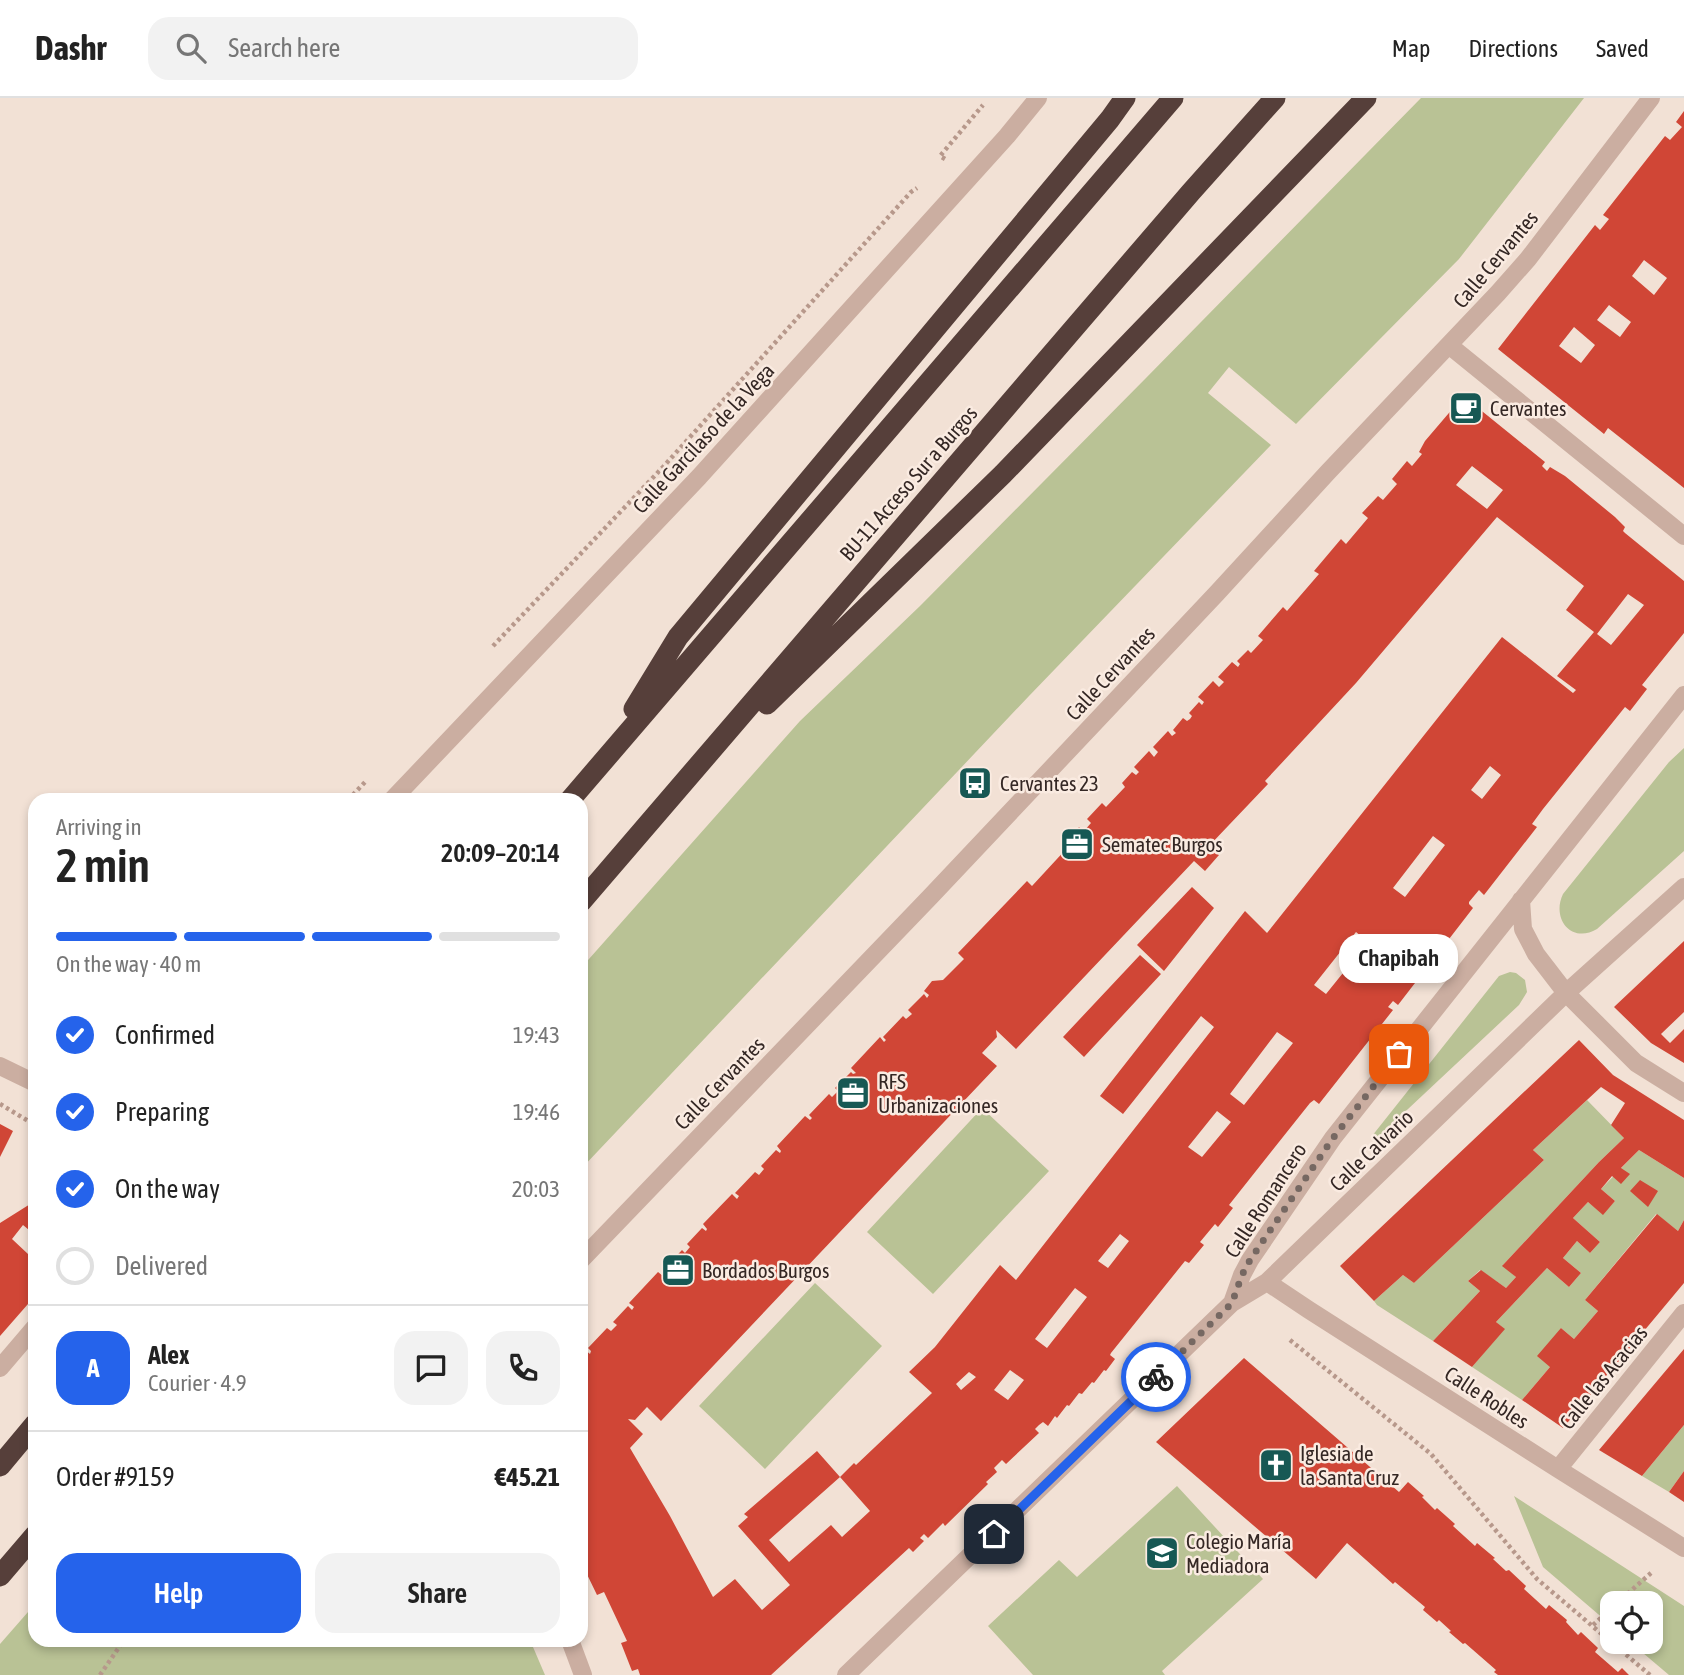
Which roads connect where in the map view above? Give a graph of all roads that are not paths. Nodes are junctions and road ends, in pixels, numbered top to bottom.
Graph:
1 (1038, 98) edge
2 (1125, 98) edge
3 (1173, 98) edge
4 (1275, 98) edge
5 (1366, 98) edge
6 (1650, 98) edge
7 (1450, 346) junction
8 (1684, 536) edge
9 (1681, 701) edge
10 (600, 764) junction
11 (399, 793) edge
12 (576, 793) edge
13 (663, 806) junction
14 (1684, 887) edge
15 (588, 894) edge
16 (1521, 900) junction
17 (1566, 993) junction
18 (0, 1066) edge
19 (28, 1080) edge
20 (1684, 1093) edge
21 (588, 1253) edge
22 (1267, 1282) junction
23 (1232, 1303) junction
24 (1684, 1313) edge
25 (28, 1335) edge
26 (0, 1368) edge
27 (28, 1432) edge
28 (0, 1466) edge
29 (1558, 1469) junction
30 (28, 1543) edge
31 (1684, 1548) edge
32 (0, 1576) edge
33 (573, 1647) edge
34 (583, 1675) edge
35 (846, 1675) edge

1 - 11 street, Calle Garcilaso de la Vega
2 - 10 highway
3 - 10 highway
4 - 13 highway, BU-11 Acceso Sur a Burgos
5 - 13 highway
6 - 7 street, Calle Cervantes
7 - 8 street
7 - 21 street, Calle Cervantes
9 - 16 street, Calle Romancero
10 - 12 highway
13 - 15 highway, BU-11 Acceso Sur a Burgos
14 - 17 street, Calle Calvario
16 - 17 street
16 - 23 street, Calle Romancero
17 - 20 street
17 - 22 street, Calle Calvario
18 - 19 street
22 - 23 street, Calle Calvario
22 - 29 street, Calle Robles
23 - 35 street, Calle Romancero
24 - 29 street, Calle las Acacias
25 - 26 street
27 - 28 highway
29 - 31 street, Calle Robles
30 - 32 highway
33 - 34 street

